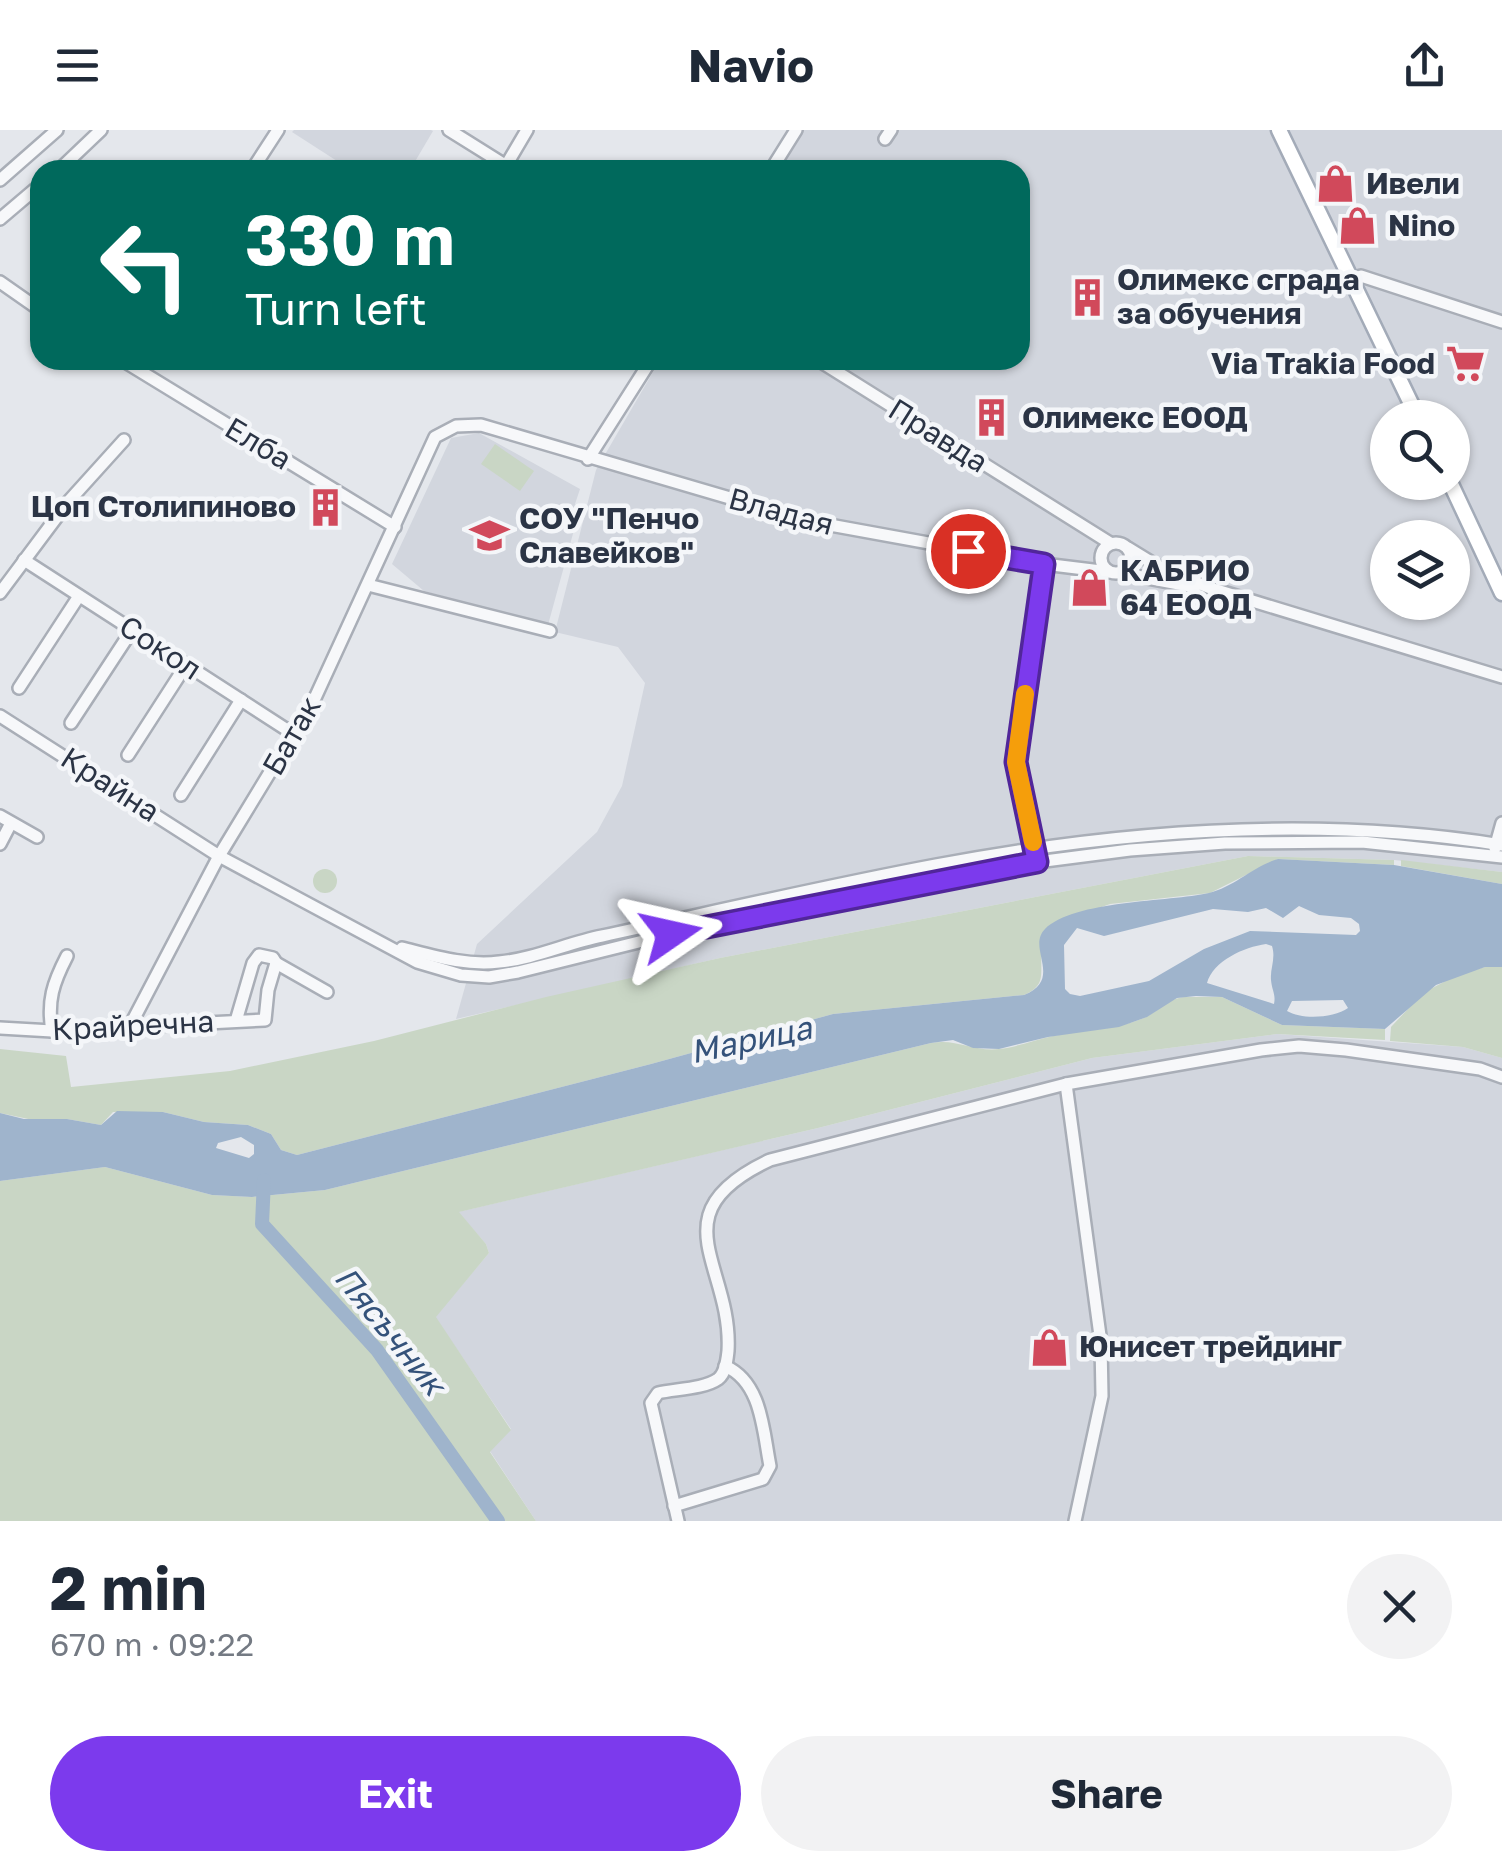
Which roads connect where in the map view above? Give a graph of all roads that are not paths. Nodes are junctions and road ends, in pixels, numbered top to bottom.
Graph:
1 (57, 130) edge
2 (101, 130) edge
3 (278, 130) edge
4 (450, 130) edge
5 (528, 130) edge
6 (796, 130) edge
7 (1280, 130) edge
8 (69, 160) edge
9 (258, 160) edge
10 (496, 160) edge
11 (512, 160) edge
12 (777, 160) edge
13 (0, 180) edge
14 (30, 194) edge
15 (0, 220) edge
16 (1351, 280) junction
17 (0, 282) edge
18 (30, 303) edge
19 (1502, 322) edge
20 (142, 370) edge
21 (645, 370) edge
22 (834, 370) edge
23 (1409, 400) edge
24 (435, 437) joint
25 (124, 440) dead end
26 (588, 458) junction
27 (1459, 500) edge
28 (395, 527) junction
29 (1110, 543) junction
30 (1128, 548) junction
31 (1101, 554) junction
32 (24, 560) junction
33 (1044, 564) junction
34 (1076, 567) junction
35 (1114, 572) junction
36 (1498, 574) edge
37 (368, 585) junction
38 (1210, 588) junction
39 (0, 593) edge
40 (1502, 593) edge
41 (79, 596) junction
42 (132, 630) junction
43 (550, 631) dead end
44 (186, 665) junction
45 (1502, 678) edge
46 (19, 688) dead end
47 (241, 700) junction
48 (0, 716) edge
49 (71, 724) dead end
50 (295, 735) junction
51 (128, 756) dead end
52 (181, 795) dead end
53 (5, 819) edge
54 (1502, 823) edge
55 (38, 837) dead end
56 (0, 844) edge
57 (1498, 850) edge
58 (220, 856) junction
59 (1036, 856) junction
60 (68, 956) dead end
61 (276, 964) junction
62 (327, 992) dead end
63 (236, 1022) junction
64 (130, 1026) junction
65 (0, 1028) edge
66 (52, 1031) junction
67 (1502, 1076) edge
68 (1066, 1084) junction
69 (725, 1366) junction
70 (674, 1506) junction
71 (678, 1521) edge
72 (1074, 1521) edge

1 - 13 street
2 - 8 street
3 - 9 street
4 - 10 street
5 - 11 street
6 - 12 street
7 - 16 main road
14 - 15 street
16 - 19 street
16 - 23 main road
17 - 18 street
20 - 28 street, Елба
21 - 26 street
22 - 29 street, Правда
24 - 26 street, Владая
24 - 28 street, Батак
25 - 32 street
26 - 33 street, Владая
27 - 36 main road
28 - 37 street, Батак
29 - 30 street, Владая
29 - 31 street
30 - 35 street
30 - 38 street, Владая
31 - 34 street
31 - 35 street
32 - 39 street
32 - 41 street, Сокол
33 - 34 street, Владая
33 - 59 street
34 - 35 street, Владая
35 - 38 street, Владая
36 - 40 main road
37 - 43 street
37 - 50 street, Батак
38 - 45 street, Владая
41 - 42 street, Сокол
41 - 46 street
42 - 44 street, Сокол
42 - 49 street
44 - 47 street, Сокол
44 - 51 street
47 - 50 street, Сокол
47 - 52 street
48 - 58 street, Крайна
50 - 58 street, Батак
53 - 55 street
53 - 56 street
54 - 57 street
57 - 59 street
58 - 59 street
58 - 64 street, Батак
60 - 66 street
61 - 62 street
61 - 63 street, Крайречна
61 - 63 street
63 - 64 street, Крайречна
64 - 66 street, Крайречна
65 - 66 street, Крайречна
67 - 68 street
68 - 69 street
68 - 72 street
69 - 70 street
69 - 70 street
70 - 71 street

